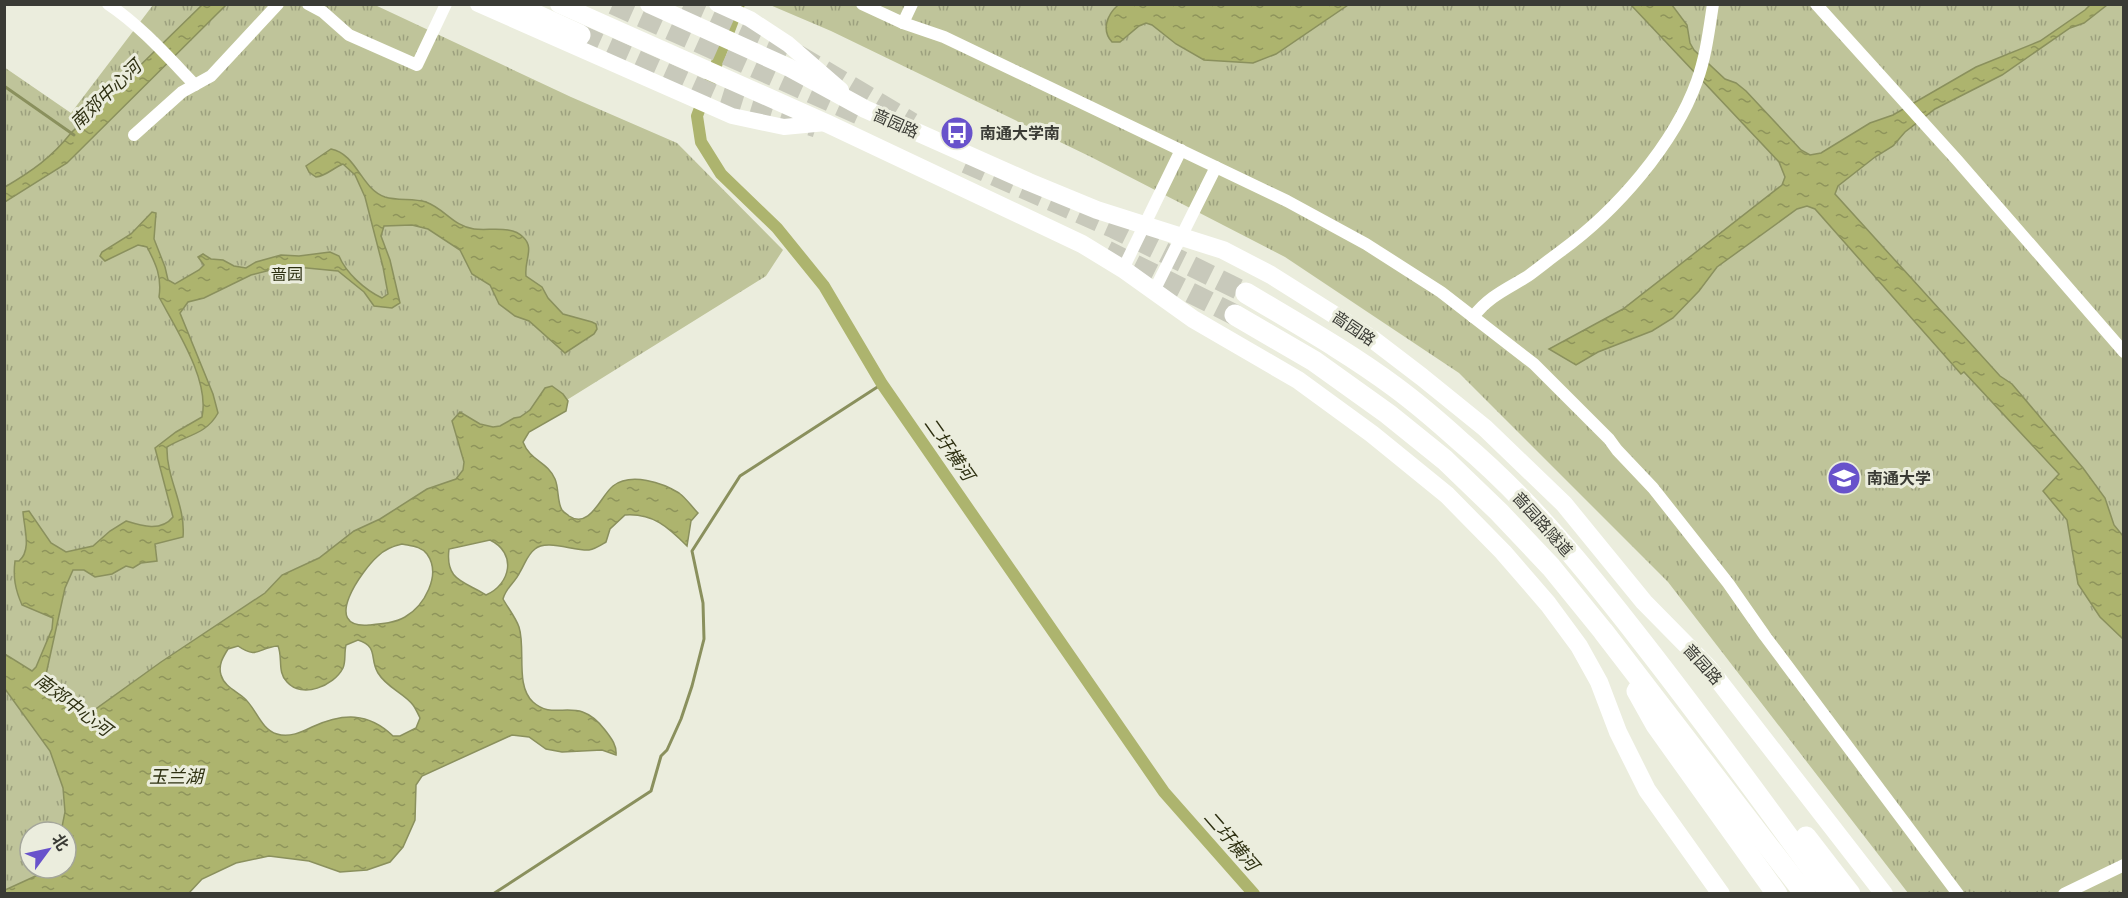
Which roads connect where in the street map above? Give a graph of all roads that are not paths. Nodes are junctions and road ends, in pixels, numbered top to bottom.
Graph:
1 (108, 4) edge
2 (278, 4) edge
3 (308, 4) edge
4 (446, 4) edge
5 (478, 4) edge
6 (512, 4) edge
7 (559, 4) edge
8 (649, 4) edge
9 (717, 4) edge
10 (862, 4) edge
11 (912, 4) edge
12 (1713, 4) edge
13 (1816, 4) edge
14 (903, 23) junction
15 (580, 34) tunnel mouth
16 (195, 85) junction
17 (865, 109) junction
18 (826, 123) junction
19 (134, 135) dead end
20 (1181, 150) junction
21 (1216, 167) junction
22 (1145, 226) junction
23 (1181, 236) junction
24 (1123, 269) junction
25 (1154, 291) junction
26 (1246, 293) tunnel mouth
27 (1235, 315) tunnel mouth
28 (1473, 316) junction
29 (2124, 352) edge
30 (1605, 594) junction
31 (1603, 631) junction
32 (1768, 827) junction
33 (2124, 865) edge
34 (1721, 894) edge
35 (1777, 894) edge
36 (1805, 894) edge
37 (1830, 894) edge
38 (1850, 894) edge
39 (1884, 894) edge
40 (1958, 894) edge
41 (2064, 894) edge

1 - 16 street
2 - 16 street
3 - 4 street
5 - 18 street
6 - 15 highway
7 - 18 main road, 啬园路
8 - 17 main road, 啬园路
9 - 17 street
10 - 14 street
11 - 14 street
12 - 28 street
13 - 29 street
14 - 20 street
16 - 19 street
17 - 22 main road, 啬园路
18 - 24 main road, 啬园路
20 - 21 street
20 - 22 street
21 - 23 street
21 - 28 street
22 - 23 main road, 啬园路
22 - 24 street
23 - 25 street
23 - 39 main road, 啬园路
24 - 25 main road, 啬园路
25 - 34 main road, 啬园路
26 - 30 highway, 啬园路隧道
27 - 31 highway, 啬园路隧道
28 - 40 street
30 - 32 highway, 啬园路隧道
30 - 38 highway
31 - 32 highway, 啬园路隧道
31 - 35 highway
32 - 36 highway
32 - 37 highway
33 - 41 street

